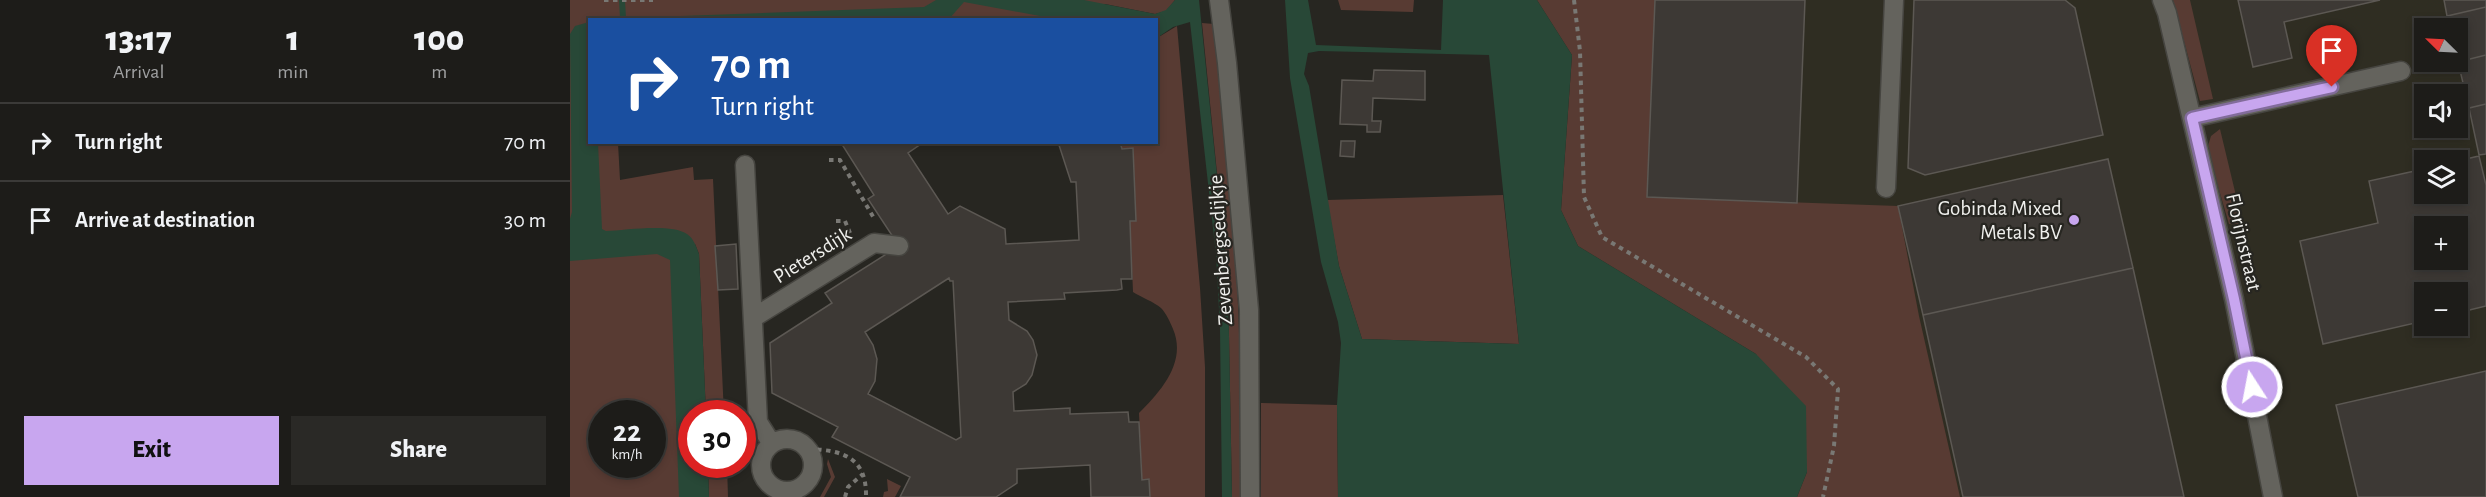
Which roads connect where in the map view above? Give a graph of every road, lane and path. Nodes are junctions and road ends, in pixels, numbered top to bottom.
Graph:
1 (653, 0) edge
2 (1219, 0) edge
3 (1574, 0) edge
4 (1894, 0) edge
5 (2162, 0) edge
6 (607, 1) edge
7 (631, 1) edge
8 (2401, 71) dead end
9 (2192, 118) junction
10 (829, 160) dead end
11 (746, 165) dead end
12 (1886, 188) dead end
13 (894, 245) joint
14 (753, 318) junction
15 (772, 444) junction
16 (808, 449) junction
17 (863, 474) junction
18 (778, 494) edge
19 (845, 497) edge
20 (866, 497) edge
21 (1250, 497) edge
22 (1822, 497) edge
23 (2273, 497) edge

1 - 7 path
2 - 21 street, Zevenbergsedijkje
3 - 22 path
4 - 12 street
5 - 9 street, Florijnstraat
6 - 7 path
8 - 9 street
9 - 23 street, Florijnstraat
10 - 13 path
11 - 14 street, Pietersdijk
13 - 14 street, Pietersdijk
14 - 15 street, Pietersdijk
15 - 16 street
15 - 18 street
16 - 17 path
16 - 18 street
17 - 19 path
17 - 20 path

